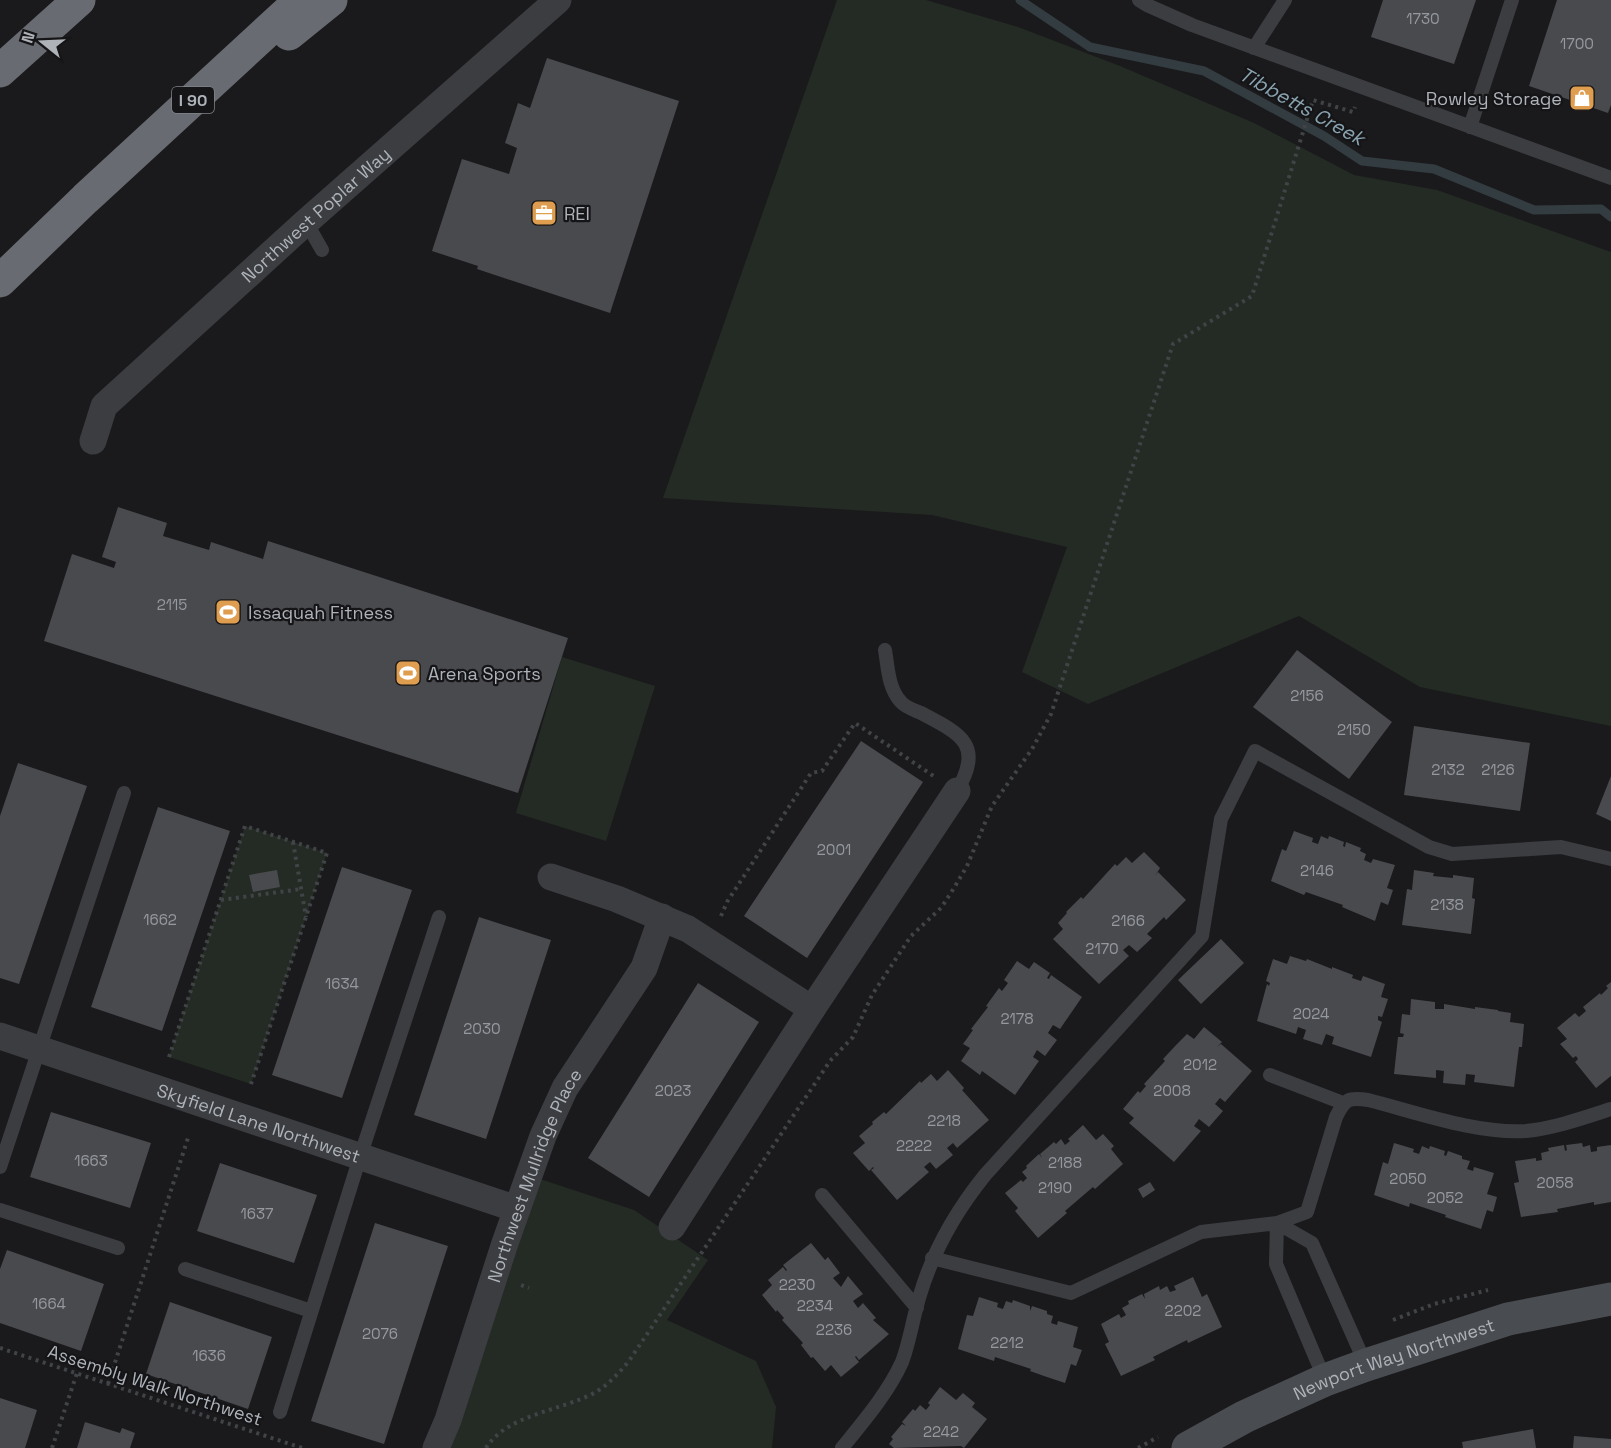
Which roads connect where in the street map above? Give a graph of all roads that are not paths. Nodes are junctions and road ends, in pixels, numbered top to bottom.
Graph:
1 (79, 0) edge
2 (301, 0) edge
3 (331, 0) edge
4 (558, 0) edge
5 (1140, 0) edge
6 (1285, 0) edge
7 (1512, 0) edge
8 (1254, 48) junction
9 (0, 71) edge
10 (1470, 126) junction
11 (1611, 178) edge
12 (85, 199) junction
13 (306, 222) junction
14 (322, 250) dead end
15 (0, 281) edge
16 (93, 441) dead end
17 (885, 650) dead end
18 (957, 791) joint
19 (123, 793) dead end
20 (1611, 859) edge
21 (551, 877) dead end
22 (439, 917) dead end
23 (662, 917) junction
24 (812, 1009) junction
25 (0, 1036) edge
26 (39, 1049) junction
27 (1270, 1075) dead end
28 (1343, 1103) junction
29 (1611, 1109) edge
30 (360, 1157) junction
31 (0, 1167) edge
32 (822, 1195) dead end
33 (517, 1209) junction
34 (0, 1210) edge
35 (1277, 1223) junction
36 (672, 1227) dead end
37 (118, 1248) dead end
38 (932, 1258) junction
39 (185, 1269) dead end
40 (1611, 1299) edge
41 (916, 1308) junction
42 (311, 1311) junction
43 (1366, 1365) junction
44 (1325, 1380) junction
45 (280, 1412) dead end
46 (436, 1448) edge
47 (842, 1448) edge
48 (1188, 1448) edge

1 - 9 highway
2 - 12 highway, I 90
3 - 12 highway
4 - 13 street, Northwest Poplar Way
5 - 8 lane
6 - 8 lane
7 - 10 lane
8 - 10 lane
10 - 11 lane
12 - 15 highway, I 90
13 - 14 lane
13 - 16 street, Northwest Poplar Way
17 - 18 lane
18 - 24 street
19 - 26 lane
20 - 38 lane
21 - 23 street
22 - 30 lane
23 - 24 street
23 - 33 street, Northwest Mullridge Place
24 - 36 street
25 - 26 street, Skyfield Lane Northwest
26 - 30 street, Skyfield Lane Northwest
26 - 31 lane
27 - 28 lane
28 - 29 lane
28 - 35 lane
30 - 33 street, Skyfield Lane Northwest
30 - 42 lane
32 - 41 lane
33 - 46 street, Northwest Mullridge Place
34 - 37 lane
35 - 38 lane
35 - 43 lane
35 - 44 lane
38 - 41 lane
39 - 42 lane
40 - 43 street, Newport Way Northwest
41 - 47 lane
42 - 45 lane
43 - 44 street, Newport Way Northwest
44 - 48 street, Newport Way Northwest

